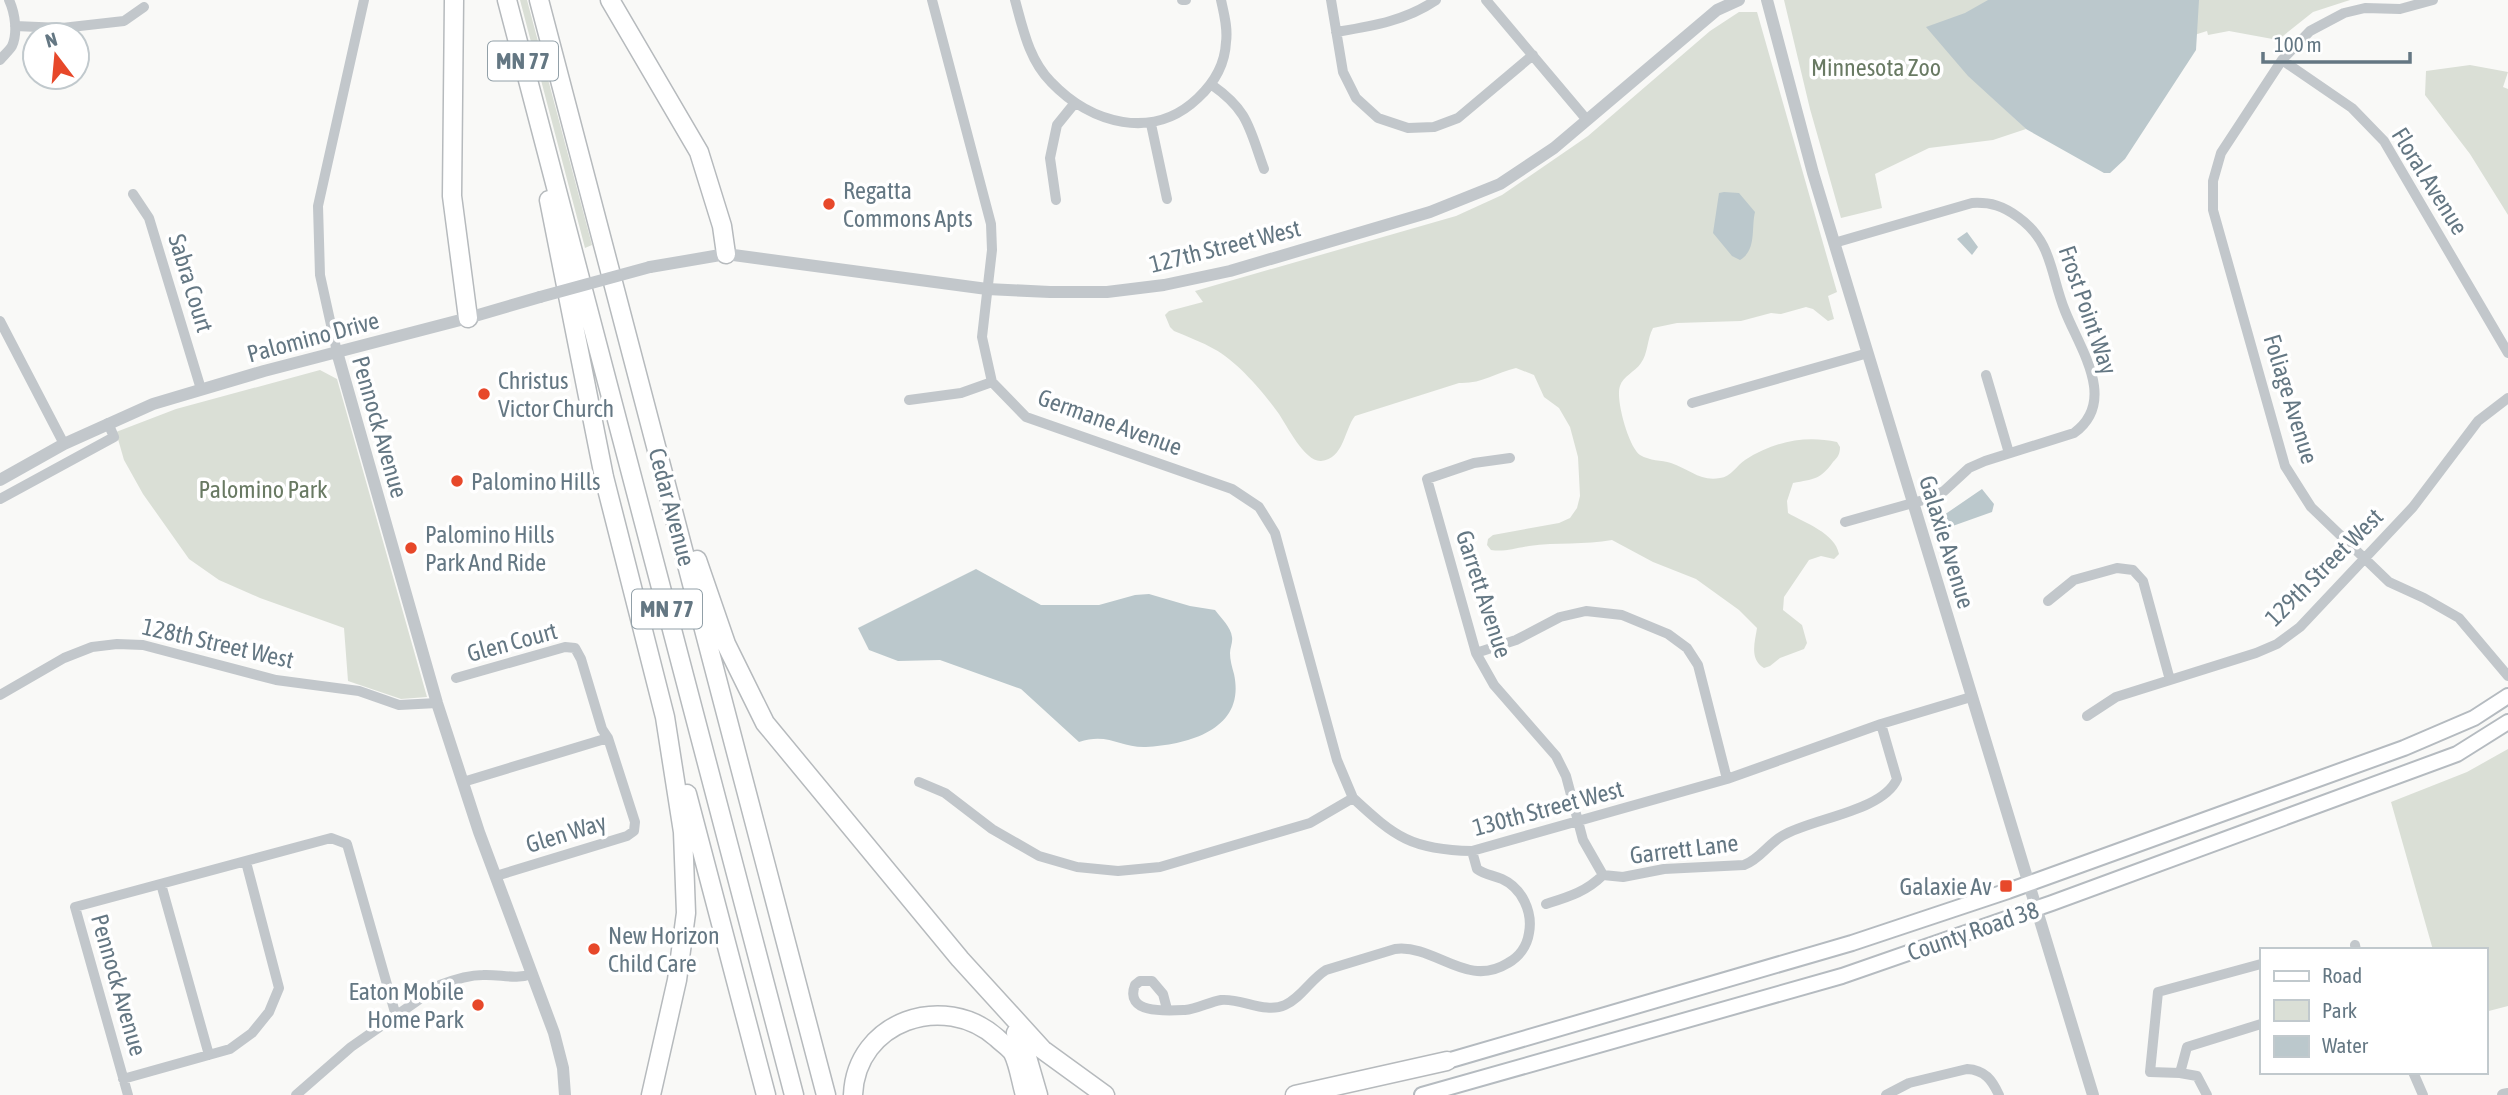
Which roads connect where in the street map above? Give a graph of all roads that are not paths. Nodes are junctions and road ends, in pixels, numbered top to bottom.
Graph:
1 (9, 0) edge
2 (364, 0) edge
3 (454, 0) edge
4 (507, 0) edge
5 (539, 0) edge
6 (610, 0) edge
7 (932, 0) edge
8 (1015, 0) edge
9 (1221, 0) edge
10 (1331, 0) edge
11 (1436, 0) edge
12 (1486, 0) edge
13 (1739, 0) edge
14 (1767, 0) edge
15 (2433, 0) edge
16 (144, 7) dead end
17 (15, 26) junction
18 (1336, 32) junction
19 (1533, 55) junction
20 (0, 60) edge
21 (2282, 60) junction
22 (1212, 85) junction
23 (1074, 103) junction
24 (1587, 120) junction
25 (539, 123) junction
26 (1151, 124) junction
27 (1264, 169) dead end
28 (132, 194) dead end
29 (1167, 199) dead end
30 (1056, 200) dead end
31 (1835, 243) junction
32 (726, 254) junction
33 (650, 267) joint
34 (987, 289) junction
35 (468, 318) junction
36 (0, 321) edge
37 (337, 352) junction
38 (1868, 353) junction
39 (2508, 353) edge
40 (1986, 375) dead end
41 (992, 382) junction
42 (201, 389) junction
43 (2508, 398) edge
44 (909, 400) dead end
45 (1692, 403) dead end
46 (108, 423) junction
47 (64, 444) junction
48 (656, 446) junction
49 (2008, 453) junction
50 (1510, 458) dead end
51 (0, 480) edge
52 (0, 499) edge
53 (1912, 502) junction
54 (1845, 523) dead end
55 (2364, 560) junction
56 (2048, 601) dead end
57 (577, 651) joint
58 (1475, 653) junction
59 (2508, 676) edge
60 (456, 678) dead end
61 (2170, 680) junction
62 (0, 695) edge
63 (1971, 696) junction
64 (2508, 696) edge
65 (437, 702) junction
66 (2087, 716) dead end
67 (664, 717) junction
68 (2508, 722) edge
69 (1881, 724) junction
70 (608, 738) junction
71 (1727, 779) junction
72 (463, 782) junction
73 (919, 782) dead end
74 (1353, 798) junction
75 (1577, 823) junction
76 (1472, 851) junction
77 (246, 862) junction
78 (1603, 875) junction
79 (496, 876) junction
80 (2028, 883) junction
81 (161, 884) junction
82 (1546, 904) dead end
83 (2036, 909) junction
84 (2260, 964) edge
85 (532, 974) junction
86 (1002, 1005) junction
87 (1167, 1009) dead end
88 (396, 1016) junction
89 (2260, 1024) edge
90 (209, 1055) junction
91 (1447, 1061) junction
92 (2180, 1073) junction
93 (2414, 1074) edge
94 (123, 1079) junction
95 (128, 1095) edge
96 (296, 1095) edge
97 (565, 1095) edge
98 (651, 1095) edge
99 (766, 1095) edge
100 (794, 1095) edge
101 (827, 1095) edge
102 (853, 1095) edge
103 (1025, 1095) edge
104 (1038, 1095) edge
105 (1105, 1095) edge
106 (1294, 1095) edge
107 (1328, 1095) edge
108 (1422, 1095) edge
109 (1885, 1095) edge
110 (2000, 1095) edge
111 (2093, 1095) edge
112 (2207, 1095) edge
113 (2423, 1095) edge

1 - 17 street
2 - 37 street, Pennock Avenue
3 - 35 highway
4 - 25 highway, Cedar Avenue / MN 77
5 - 48 highway, Cedar Avenue / MN 77
6 - 32 highway
7 - 34 street
8 - 23 street
9 - 22 street
10 - 18 street
11 - 18 street
12 - 19 street
13 - 24 street, 127th Street West
14 - 31 street, Galaxie Avenue
15 - 21 street, Foliage Avenue
16 - 17 street
17 - 20 street
18 - 19 street
19 - 24 street
21 - 39 street, Floral Avenue
21 - 55 street, Foliage Avenue
22 - 26 street
22 - 27 street
23 - 26 street
23 - 30 street
24 - 34 street, 127th Street West
25 - 67 highway
25 - 100 highway, Cedar Avenue / MN 77
26 - 29 street
28 - 42 street, Sabra Court
31 - 38 street, Galaxie Avenue
31 - 49 street, Frost Point Way
32 - 33 street, 127th Street West
32 - 34 street, 127th Street West
33 - 35 street, Palomino Drive, bridge
34 - 41 street
35 - 37 street, Palomino Drive
36 - 47 street
37 - 42 street, Palomino Drive
37 - 65 street, Pennock Avenue
38 - 45 street
38 - 53 street, Galaxie Avenue
40 - 49 street
41 - 44 street
41 - 74 street, Germane Avenue
42 - 46 street, Palomino Drive
43 - 55 street, 129th Street West
46 - 47 street, Palomino Drive
46 - 52 street
47 - 51 street, Palomino Drive
48 - 86 highway
48 - 101 highway, Cedar Avenue / MN 77
49 - 53 street, Frost Point Way
50 - 58 street, Garrett Avenue
53 - 54 street, Frost Point Way
53 - 63 street, Galaxie Avenue
55 - 59 street, Foliage Avenue
55 - 61 street, 129th Street West
56 - 61 street
57 - 60 street, Glen Court
57 - 70 street, Glen Way
58 - 71 street
58 - 75 street, Garrett Avenue
61 - 66 street, 129th Street West
62 - 65 street, 128th Street West
63 - 69 street, 130th Street West
63 - 80 street, Galaxie Avenue
64 - 80 main road, County Road 38
65 - 72 street, Pennock Avenue
67 - 98 highway
67 - 99 highway
68 - 83 main road, County Road 38
69 - 71 street, 130th Street West
69 - 78 street, Garrett Lane
70 - 72 street
70 - 79 street, Glen Way
71 - 75 street, 130th Street West
72 - 79 street, Pennock Avenue
73 - 74 street
74 - 76 street, 130th Street West
75 - 76 street, 130th Street West
75 - 78 street, Garrett Avenue
76 - 87 street
77 - 81 street, Pennock Avenue
77 - 88 street, Pennock Avenue
77 - 90 street, Pennock Avenue
78 - 82 street
79 - 85 street, Pennock Avenue
80 - 83 street, Galaxie Avenue
80 - 91 main road, County Road 38
81 - 90 street
81 - 94 street, Pennock Avenue
83 - 108 main road, County Road 38
83 - 111 street, Galaxie Avenue
84 - 92 street
85 - 88 street
85 - 97 street, Pennock Avenue
86 - 104 highway
86 - 105 highway
88 - 96 street
89 - 92 street
90 - 94 street, Pennock Avenue
91 - 106 highway
91 - 107 main road, County Road 38
92 - 112 street
93 - 113 street
94 - 95 street, Pennock Avenue
102 - 103 highway
109 - 110 street

